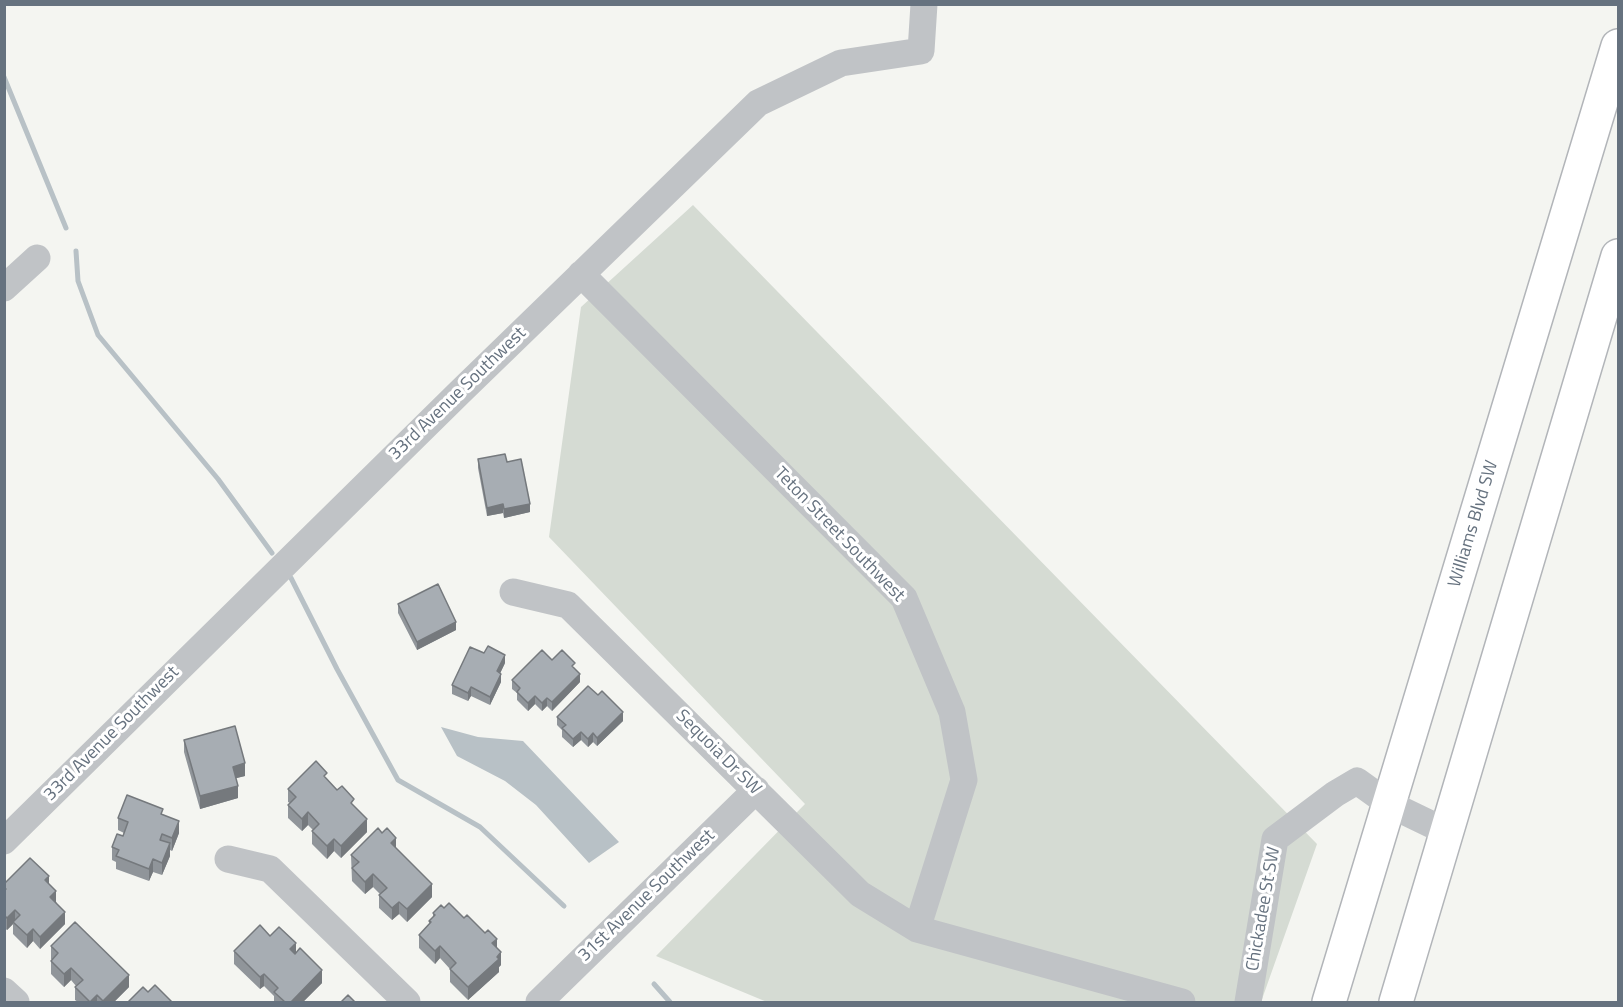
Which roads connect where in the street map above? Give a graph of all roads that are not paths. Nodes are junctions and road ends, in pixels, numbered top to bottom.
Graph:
1 (924, 4) edge
2 (1618, 46) edge
3 (1618, 256) edge
4 (37, 258) dead end
5 (580, 274) junction
6 (4, 288) edge
7 (513, 592) dead end
8 (756, 790) junction
9 (1389, 804) junction
10 (1447, 832) junction
11 (4, 841) edge
12 (228, 859) dead end
13 (917, 929) junction
14 (4, 991) edge
15 (16, 1002) edge
16 (407, 1002) edge
17 (539, 1002) edge
18 (1182, 1002) edge
19 (1248, 1002) edge
20 (1329, 1002) edge
21 (1396, 1002) edge

1 - 5 street, 33rd Avenue Southwest
2 - 9 main road, Williams Blvd SW
3 - 10 main road
4 - 6 street
5 - 11 street, 33rd Avenue Southwest
5 - 13 street, Teton Street Southwest
7 - 8 street, Sequoia Dr SW
8 - 13 street, Sequoia Dr SW
8 - 17 street, 31st Avenue Southwest
9 - 10 street, Chickadee St SW
9 - 19 street, Chickadee St SW
9 - 20 main road, Williams Blvd SW
10 - 21 main road
12 - 16 street
13 - 18 street
14 - 15 street

